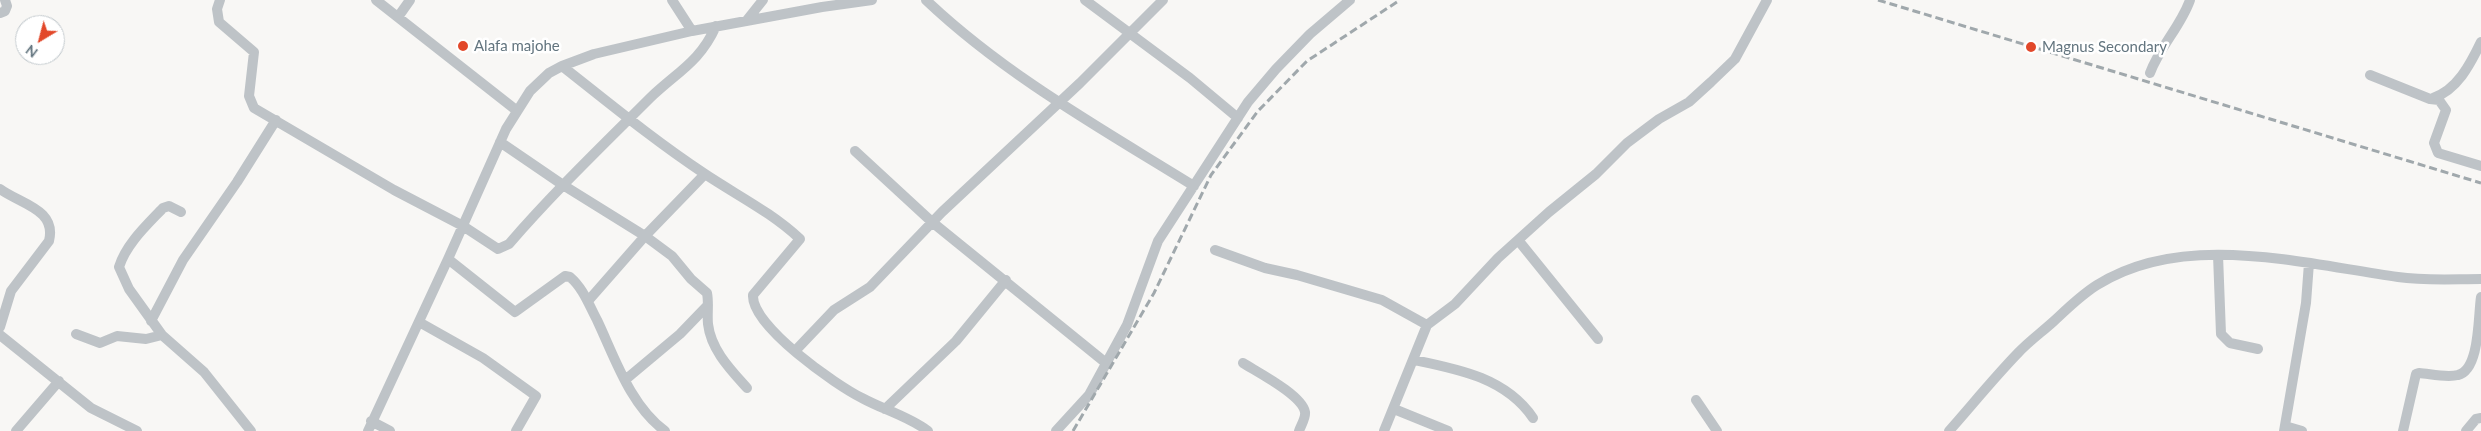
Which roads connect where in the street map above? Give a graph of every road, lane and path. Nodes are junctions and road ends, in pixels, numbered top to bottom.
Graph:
1 (5, 0) edge
2 (220, 0) edge
3 (376, 0) edge
4 (410, 0) edge
5 (672, 0) edge
6 (763, 0) edge
7 (872, 0) edge
8 (926, 0) edge
9 (1085, 0) edge
10 (1162, 0) edge
11 (1350, 0) edge
12 (1767, 0) edge
13 (2190, 0) edge
14 (0, 13) edge
15 (398, 16) junction
16 (746, 20) junction
17 (716, 26) junction
18 (692, 31) junction
19 (1129, 32) junction
20 (2481, 42) edge
21 (562, 66) junction
22 (2150, 72) dead end
23 (2370, 75) dead end
24 (2430, 99) junction
25 (1060, 102) junction
26 (516, 110) junction
27 (1238, 118) junction
28 (276, 120) junction
29 (630, 120) junction
30 (500, 142) junction
31 (855, 151) dead end
32 (2481, 166) edge
33 (705, 174) junction
34 (562, 185) junction
35 (1194, 186) junction
36 (0, 189) edge
37 (181, 212) dead end
38 (932, 222) junction
39 (463, 226) junction
40 (645, 236) junction
41 (1518, 240) junction
42 (1215, 250) dead end
43 (2218, 255) junction
44 (448, 259) junction
45 (2310, 263) junction
46 (2481, 279) edge
47 (1006, 280) junction
48 (2481, 297) edge
49 (588, 301) junction
50 (708, 305) junction
51 (151, 321) junction
52 (419, 322) junction
53 (1427, 325) junction
54 (0, 327) edge
55 (76, 334) dead end
56 (0, 335) edge
57 (162, 335) junction
58 (1598, 339) dead end
59 (2258, 349) dead end
60 (795, 351) junction
61 (1414, 360) junction
62 (1106, 363) junction
63 (1243, 363) dead end
64 (625, 380) junction
65 (59, 381) junction
66 (747, 388) dead end
67 (1696, 400) dead end
68 (885, 409) junction
69 (1394, 409) junction
70 (1533, 418) dead end
71 (2481, 418) edge
72 (369, 426) edge
73 (2285, 428) edge
74 (16, 431) edge
75 (137, 431) edge
76 (251, 431) edge
77 (390, 431) edge
78 (516, 431) edge
79 (665, 431) edge
80 (928, 431) edge
81 (1056, 431) edge
82 (1299, 431) edge
83 (1384, 431) edge
84 (1448, 431) edge
85 (1717, 431) edge
86 (1949, 431) edge
87 (2302, 431) edge
88 (2403, 431) edge
89 (2466, 431) edge

1 - 14 street
2 - 28 street
3 - 15 street
4 - 15 street
5 - 18 street
6 - 16 street
7 - 16 street
8 - 25 street
9 - 19 street
10 - 19 street
11 - 27 street
12 - 41 street
13 - 22 street
15 - 26 street
16 - 17 street
17 - 18 street
17 - 29 street
18 - 21 street
19 - 25 street
19 - 27 street
20 - 24 street
21 - 26 street
21 - 29 street
23 - 24 street
24 - 32 street
25 - 35 street
25 - 38 street
26 - 30 street
27 - 35 street
28 - 39 street
28 - 51 street
29 - 33 street
29 - 34 street
30 - 34 street
30 - 39 street
31 - 38 street
33 - 40 street
33 - 60 street
34 - 39 street
34 - 40 street
35 - 62 street
36 - 54 street
37 - 51 street
38 - 47 street
38 - 60 street
39 - 44 street
40 - 49 street
40 - 50 street
41 - 53 street
41 - 58 street
42 - 53 street
43 - 45 street
43 - 59 street
43 - 86 street
44 - 49 street
44 - 52 street
45 - 46 street
45 - 73 street
47 - 62 street
47 - 68 street
48 - 88 street
49 - 64 street
50 - 64 street
50 - 66 street
51 - 57 street
52 - 72 street
52 - 78 street
53 - 61 street
55 - 57 street
56 - 65 street
57 - 76 street
60 - 68 street
61 - 69 street
61 - 70 street
62 - 81 street
63 - 82 street
64 - 79 street
65 - 74 street
65 - 75 street
67 - 85 street
68 - 80 street
69 - 83 street
69 - 84 street
71 - 89 street
72 - 77 street
73 - 87 street

